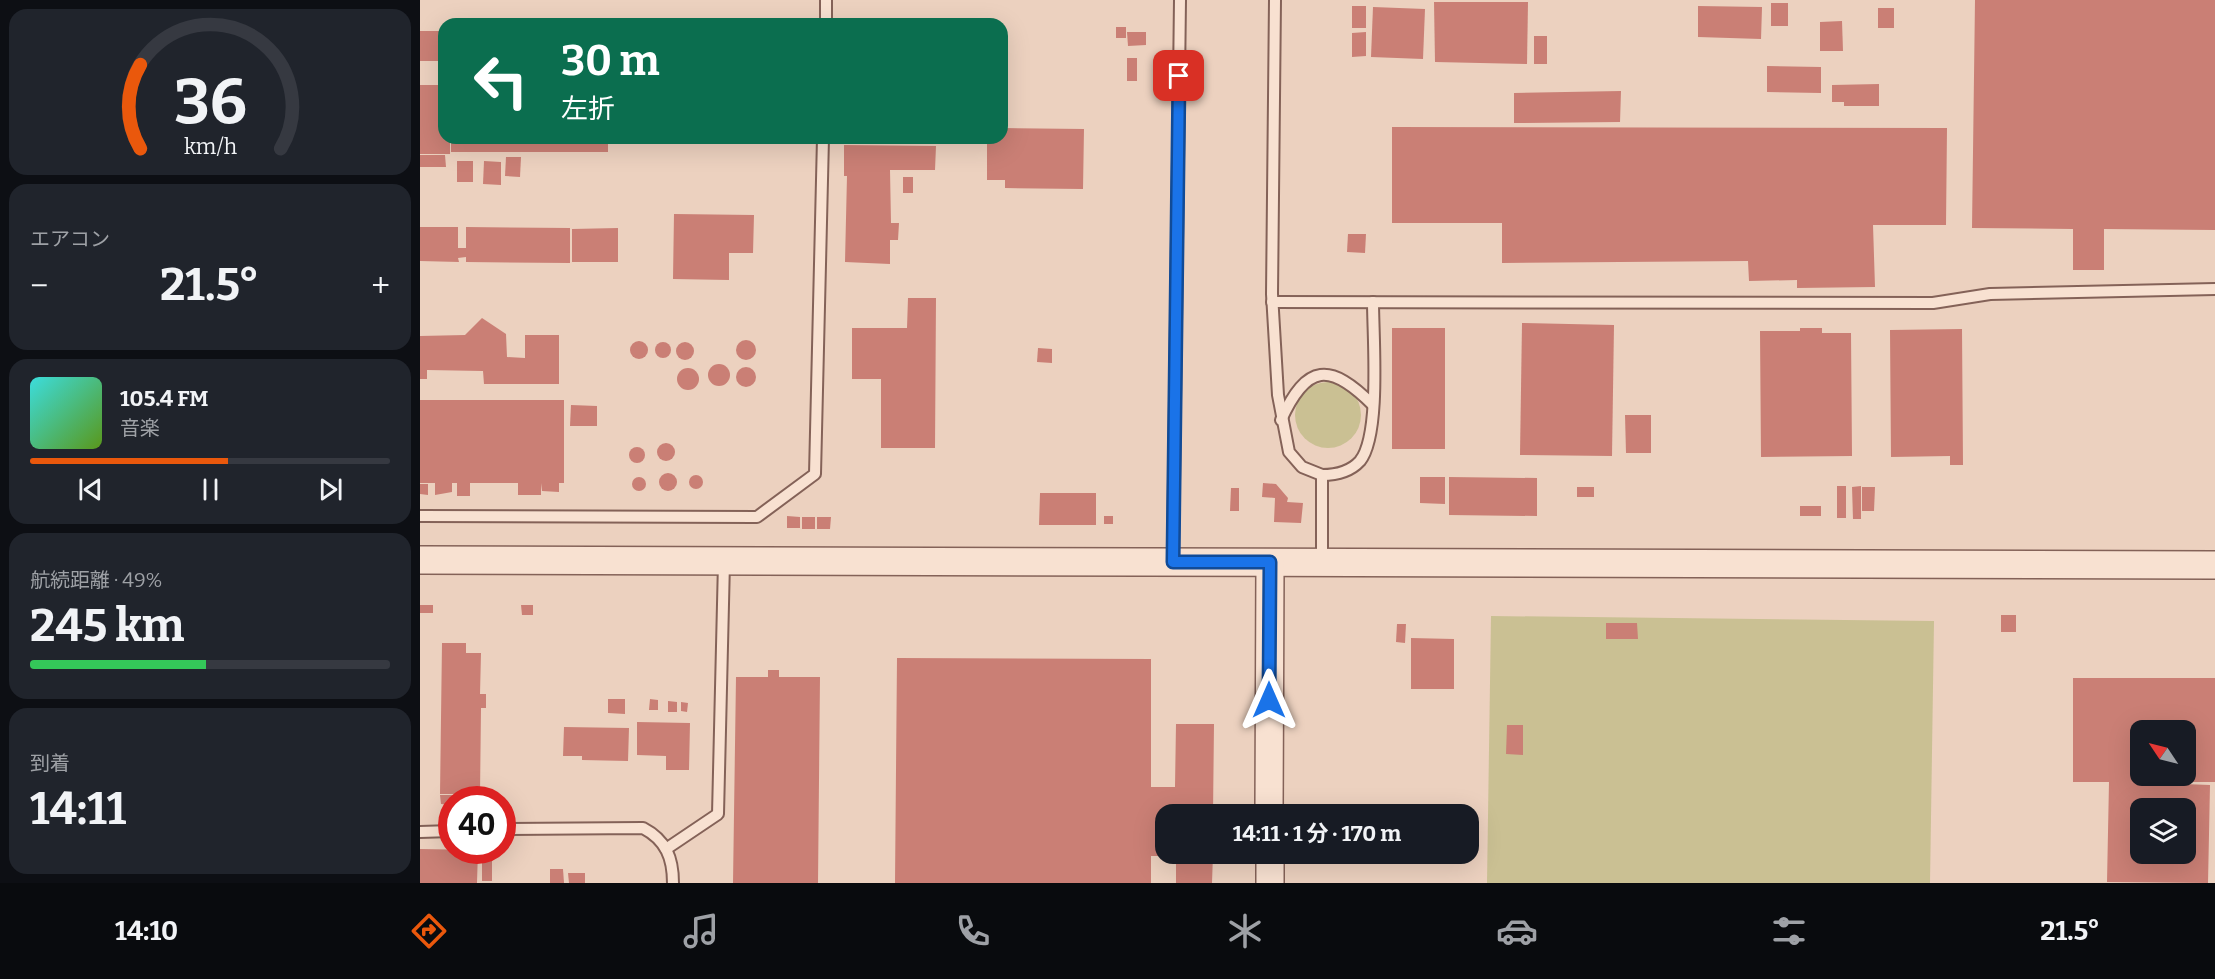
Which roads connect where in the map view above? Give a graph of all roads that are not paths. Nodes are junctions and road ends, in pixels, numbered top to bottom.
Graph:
1 (826, 0) edge
2 (1180, 0) edge
3 (1275, 0) edge
4 (826, 18) edge
5 (823, 144) edge
6 (2215, 289) edge
7 (1272, 302) junction
8 (1372, 302) junction
9 (1373, 405) junction
10 (1281, 420) junction
11 (1323, 475) junction
12 (420, 516) edge
13 (420, 560) edge
14 (724, 561) junction
15 (1173, 562) junction
16 (1270, 562) junction
17 (1322, 563) junction
18 (2215, 565) edge
19 (1269, 804) edge
20 (516, 830) edge
21 (438, 831) edge
22 (420, 832) edge
23 (666, 849) junction
24 (1270, 864) edge
25 (673, 883) edge
26 (1270, 883) edge

1 - 4 lane
2 - 15 lane
3 - 7 lane
5 - 12 lane
6 - 8 lane
7 - 8 lane
7 - 10 lane
8 - 9 lane
9 - 10 lane
9 - 11 lane
10 - 11 lane
11 - 17 lane
13 - 14 street
14 - 15 street
14 - 23 lane
15 - 16 street
16 - 17 street
16 - 19 street
17 - 18 street
20 - 23 lane
21 - 22 lane
23 - 25 lane
24 - 26 street

